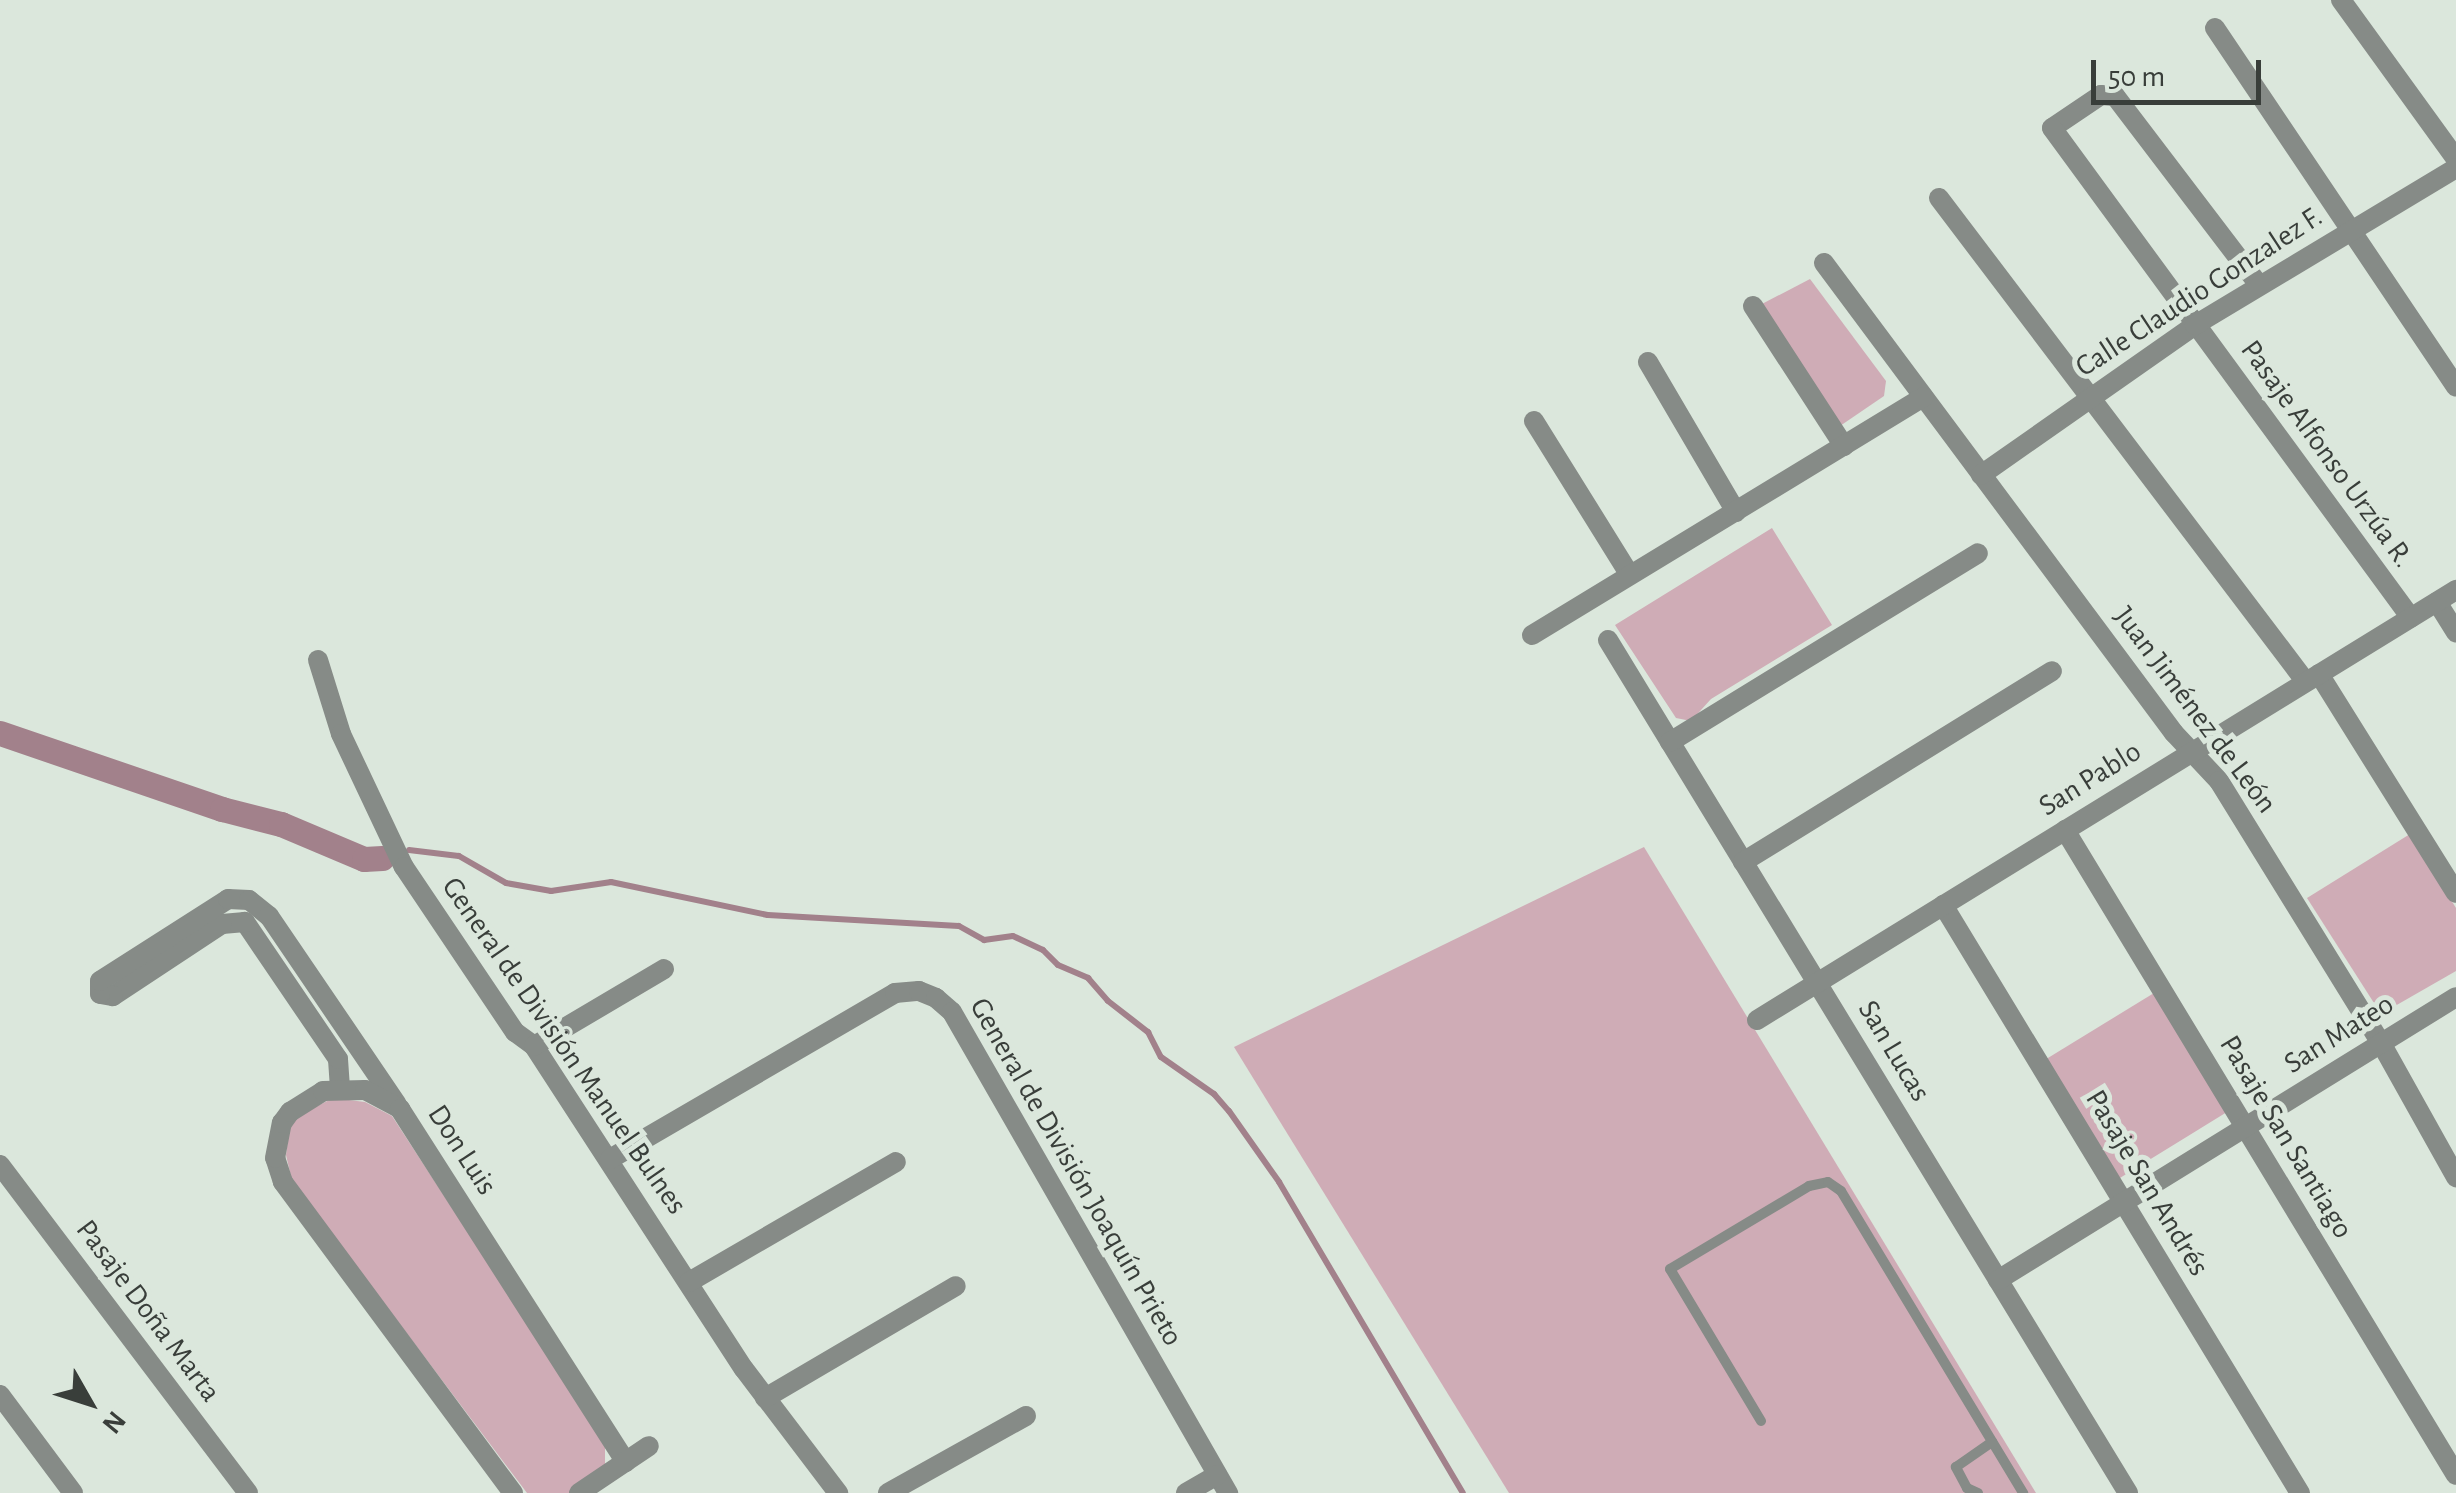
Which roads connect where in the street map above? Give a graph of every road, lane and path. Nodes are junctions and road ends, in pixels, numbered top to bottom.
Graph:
1 (2341, 0) edge
2 (2216, 28) dead end
3 (2456, 159) edge
4 (2456, 168) edge
5 (1938, 198) dead end
6 (2347, 230) junction
7 (1824, 263) dead end
8 (2260, 286) junction
9 (1753, 306) dead end
10 (2196, 326) junction
11 (1648, 362) dead end
12 (2456, 387) edge
13 (2092, 397) junction
14 (1923, 398) junction
15 (1534, 421) dead end
16 (1844, 446) junction
17 (1980, 475) junction
18 (1736, 512) junction
19 (1978, 553) dead end
20 (1630, 575) junction
21 (2456, 590) edge
22 (2437, 602) junction
23 (2411, 618) junction
24 (2456, 632) edge
25 (1532, 635) dead end
26 (1608, 640) dead end
27 (318, 660) dead end
28 (2052, 670) dead end
29 (2313, 678) junction
30 (1670, 742) junction
31 (2190, 751) junction
32 (2066, 830) junction
33 (1744, 862) junction
34 (2456, 894) edge
35 (1944, 905) junction
36 (664, 969) dead end
37 (1817, 983) junction
38 (2456, 997) edge
39 (1757, 1020) dead end
40 (330, 1044) junction
41 (2381, 1044) junction
42 (534, 1046) junction
43 (360, 1050) junction
44 (340, 1088) junction
45 (400, 1109) junction
46 (2245, 1127) junction
47 (610, 1159) junction
48 (896, 1162) dead end
49 (0, 1165) edge
50 (2456, 1177) edge
51 (2124, 1202) junction
52 (1998, 1280) junction
53 (689, 1282) junction
54 (956, 1286) dead end
55 (0, 1395) edge
56 (765, 1398) junction
57 (1026, 1416) dead end
58 (1761, 1421) dead end
59 (1992, 1442) junction
60 (650, 1446) dead end
61 (626, 1462) junction
62 (2456, 1475) edge
63 (1223, 1484) edge
64 (73, 1493) edge
65 (248, 1493) edge
66 (513, 1493) edge
67 (579, 1493) edge
68 (838, 1493) edge
69 (888, 1493) edge
70 (1186, 1493) edge
71 (1978, 1493) edge
72 (2023, 1493) edge
73 (2128, 1493) edge
74 (2300, 1493) edge

1 - 3 street
2 - 6 street
4 - 6 street, Calle Claudio Gonzalez F.
5 - 13 street
6 - 8 street, Calle Claudio Gonzalez F.
6 - 12 street
7 - 14 street, Juan Jiménez de León
8 - 10 street, Calle Claudio Gonzalez F.
8 - 10 street, Pasaje Alfonso Urzúa R.
9 - 16 street
10 - 13 street, Calle Claudio Gonzalez F.
10 - 23 street, Pasaje Alfonso Urzúa R.
11 - 18 street
13 - 17 street, Calle Claudio Gonzalez F.
13 - 29 street
14 - 16 street
14 - 17 street, Juan Jiménez de León
15 - 20 street
16 - 18 street
17 - 31 street, Juan Jiménez de León
18 - 20 street
19 - 30 street
20 - 25 street
21 - 22 street, San Pablo
22 - 23 street, San Pablo
22 - 24 street
23 - 29 street, San Pablo
26 - 30 street, San Lucas
27 - 42 street, General de División Manuel Bulnes
28 - 33 street
29 - 31 street, San Pablo
29 - 34 street
30 - 33 street, San Lucas
31 - 32 street, San Pablo
31 - 41 street, Juan Jiménez de León
32 - 35 street, San Pablo
32 - 46 street, Pasaje San Santiago
33 - 37 street, San Lucas
35 - 37 street, San Pablo
35 - 51 street, Pasaje San Andrés
36 - 42 street
37 - 39 street, San Pablo
37 - 52 street, San Lucas
38 - 41 street, San Mateo
40 - 43 street
40 - 43 street
40 - 44 street
41 - 46 street, San Mateo
41 - 50 street, Juan Jiménez de León
42 - 47 street, General de División Manuel Bulnes
43 - 45 street
44 - 45 street, Don Luis
44 - 66 street
45 - 61 street, Don Luis
46 - 51 street, San Mateo
46 - 62 street, Pasaje San Santiago
47 - 53 street, General de División Manuel Bulnes
47 - 63 street, General de División Joaquín Prieto
48 - 53 street
49 - 65 street, Pasaje Doña Marta
51 - 52 street, San Mateo
51 - 74 street, Pasaje San Andrés
52 - 73 street, San Lucas
53 - 56 street, General de División Manuel Bulnes
54 - 56 street
55 - 64 street
56 - 68 street, General de División Manuel Bulnes
57 - 69 street
58 - 59 lane
59 - 71 lane
59 - 72 lane
60 - 61 street
61 - 67 street
63 - 70 street

